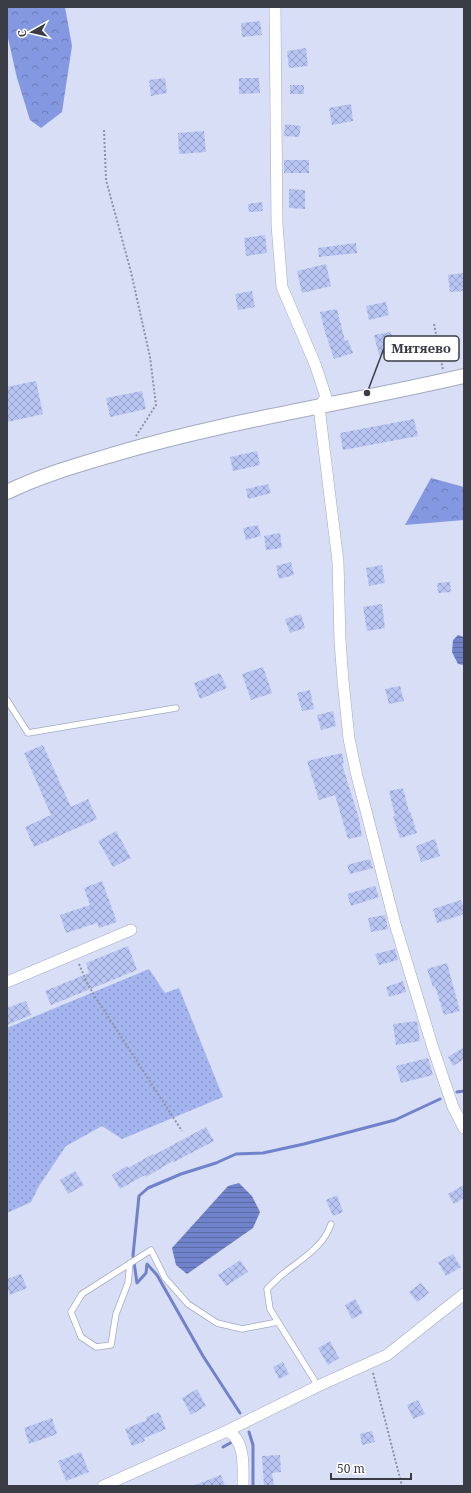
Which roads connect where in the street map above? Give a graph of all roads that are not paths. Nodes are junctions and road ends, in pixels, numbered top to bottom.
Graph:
1 (275, 7) edge
2 (464, 376) edge
3 (319, 407) junction
4 (7, 492) edge
5 (7, 700) edge
6 (176, 708) dead end
7 (131, 930) dead end
8 (7, 982) edge
9 (464, 1128) edge
10 (331, 1224) dead end
11 (130, 1263) junction
12 (464, 1294) edge
13 (278, 1322) junction
14 (318, 1386) junction
15 (227, 1431) junction
16 (103, 1486) edge
17 (243, 1486) edge

1 - 3 street
2 - 3 street
3 - 4 street
3 - 9 street
5 - 6 lane
7 - 8 street
10 - 13 lane
11 - 11 lane
11 - 13 lane
12 - 14 street
13 - 14 lane
14 - 15 street
15 - 16 street
15 - 17 street

